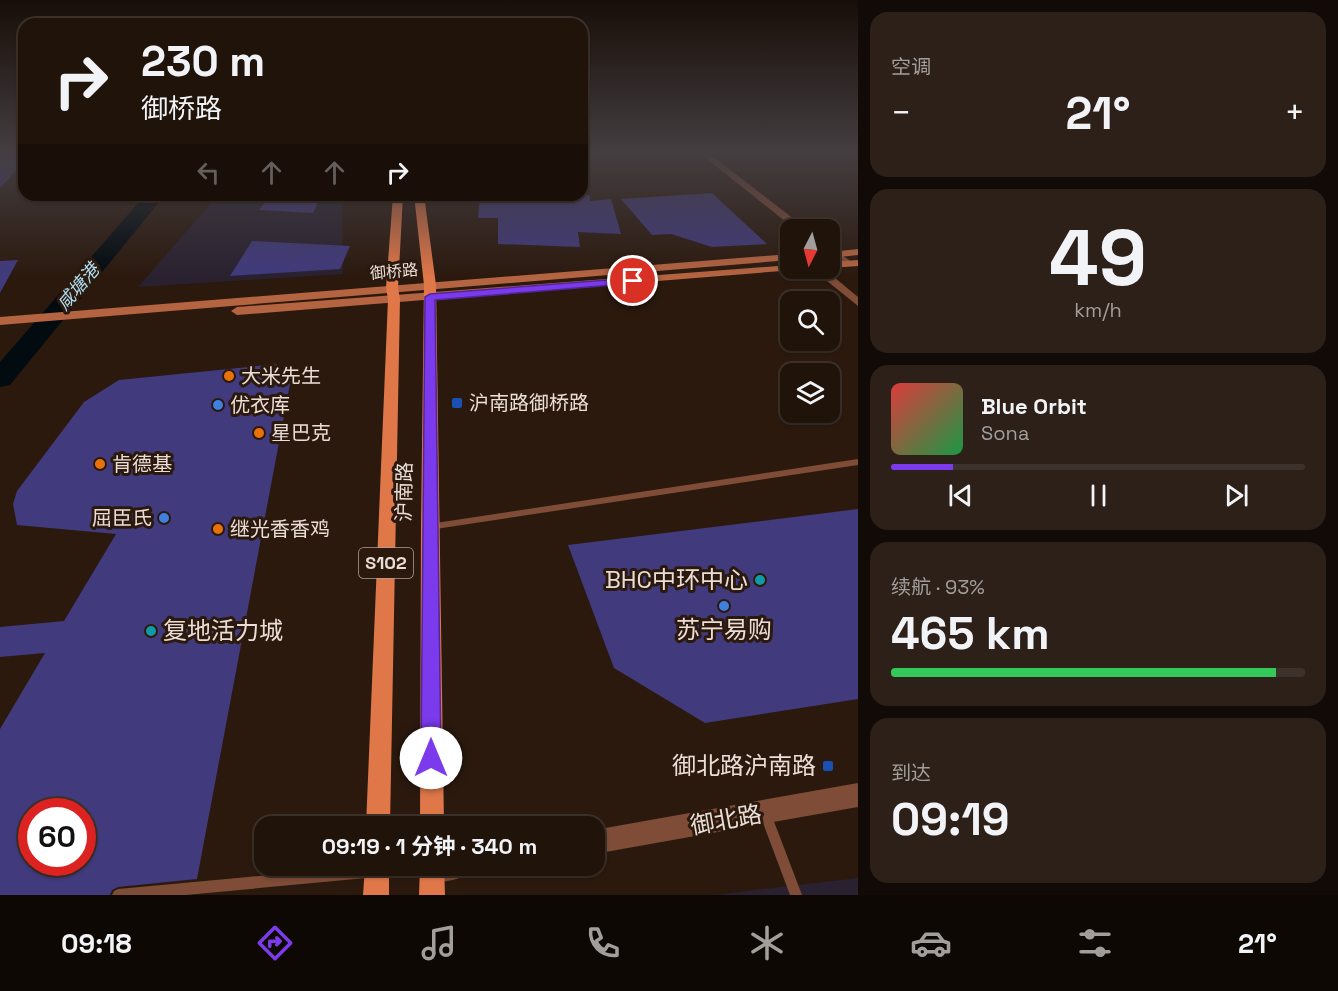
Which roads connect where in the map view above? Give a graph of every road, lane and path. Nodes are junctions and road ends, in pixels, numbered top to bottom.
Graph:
1 (755, 193) edge
2 (398, 201) edge
3 (420, 201) edge
4 (789, 219) edge
5 (858, 252) edge
6 (840, 253) edge
7 (780, 258) edge
8 (780, 269) edge
9 (829, 279) edge
10 (430, 291) junction
11 (393, 293) junction
12 (858, 303) edge
13 (108, 317) junction
14 (0, 321) edge
15 (0, 330) edge
16 (858, 462) edge
17 (429, 527) junction
18 (858, 795) edge
19 (765, 813) junction
20 (378, 816) edge
21 (432, 816) edge
22 (605, 840) edge
23 (377, 877) edge
24 (432, 877) edge
25 (118, 895) edge
26 (796, 895) edge

1 - 4 street
2 - 11 main road, 沪南路 / S102
3 - 10 main road, 沪南路 / S102
5 - 6 main road
7 - 10 main road, 御桥路
8 - 10 main road, 御桥路
9 - 12 street
10 - 11 main road, 御桥路
10 - 17 main road, 沪南路 / S102
11 - 13 main road, 御桥路
11 - 20 main road, 沪南路 / S102
13 - 14 main road, 御桥路
13 - 15 main road, 御桥路
16 - 17 lane
17 - 21 main road, 沪南路 / S102
18 - 19 street, 御北路
19 - 22 street, 御北路
19 - 26 lane
23 - 24 lane
23 - 25 lane

